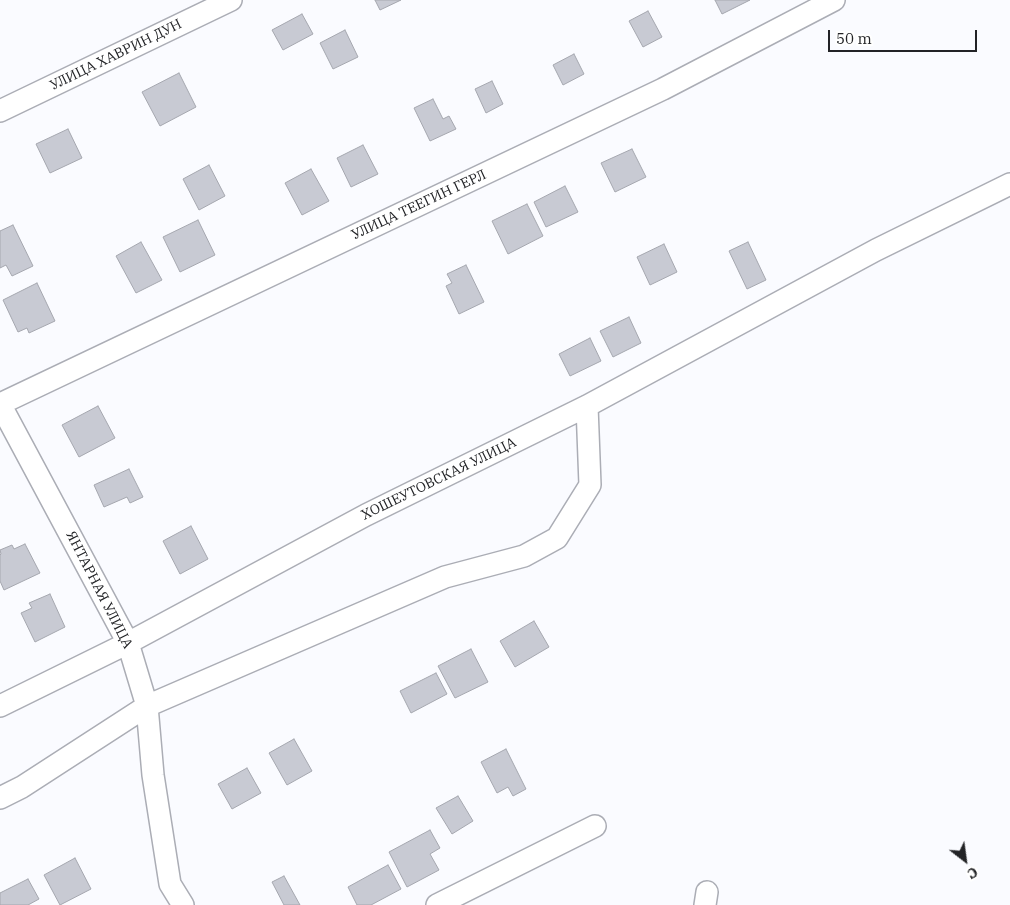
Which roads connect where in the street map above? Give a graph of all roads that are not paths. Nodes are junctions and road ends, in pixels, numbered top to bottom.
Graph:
1 (231, 0) edge
2 (834, 0) edge
3 (0, 111) edge
4 (1010, 184) edge
5 (0, 404) edge
6 (587, 406) junction
7 (128, 643) junction
8 (0, 706) edge
9 (147, 706) junction
10 (0, 798) edge
11 (595, 826) dead end
12 (446, 903) edge
13 (183, 905) edge

1 - 3 street, УЛИЦА ХАВРИН ДУН
2 - 5 street, УЛИЦА ТЕЕГИН ГЕРЛ
4 - 6 street, ХОШЕУТОВСКАЯ УЛИЦА
5 - 7 street, ЯНТАРНАЯ УЛИЦА
6 - 7 street, ХОШЕУТОВСКАЯ УЛИЦА
6 - 9 street
7 - 8 street, ХОШЕУТОВСКАЯ УЛИЦА
7 - 9 street, ЯНТАРНАЯ УЛИЦА
9 - 10 street
9 - 13 street, ЯНТАРНАЯ УЛИЦА
11 - 12 street

